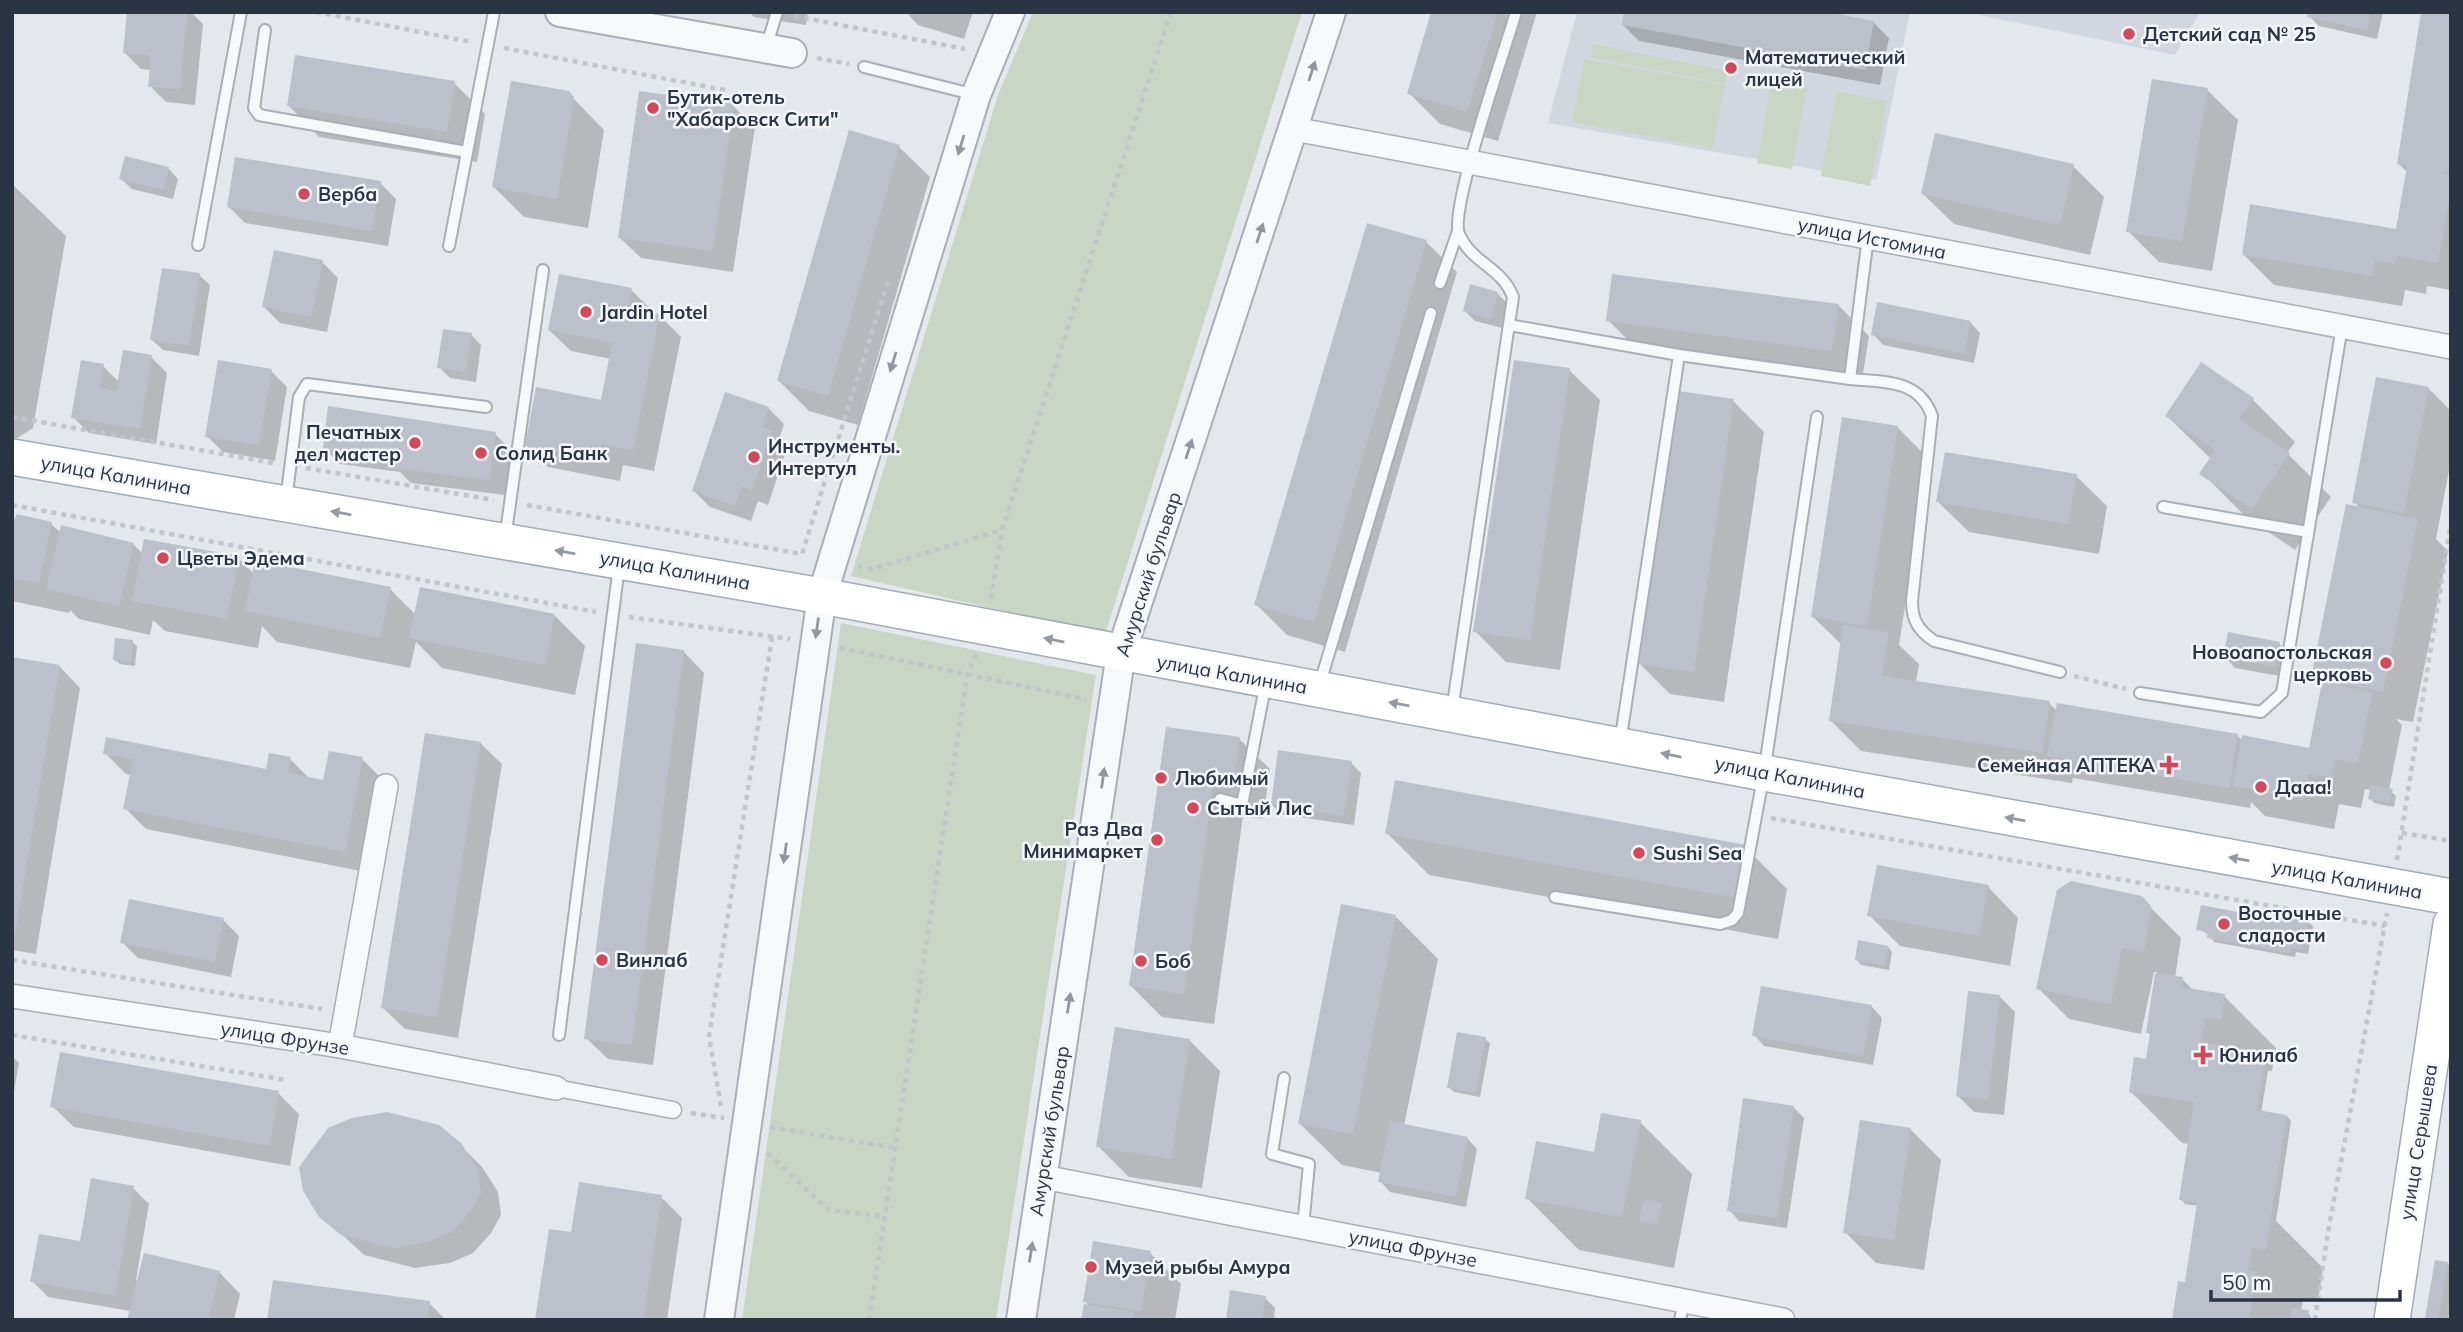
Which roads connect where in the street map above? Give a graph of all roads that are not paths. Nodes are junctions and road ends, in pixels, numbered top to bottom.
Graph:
1 (241, 12) edge
2 (494, 12) edge
3 (560, 12) edge
4 (1010, 12) edge
5 (1331, 12) edge
6 (1516, 12) edge
7 (777, 13) edge
8 (265, 30) dead end
9 (779, 50) joint
10 (864, 67) road end
11 (963, 92) junction
12 (1294, 129) junction
13 (467, 152) junction
14 (1469, 162) junction
15 (1458, 231) junction
16 (1868, 237) junction
17 (198, 245) dead end
18 (449, 246) dead end
19 (543, 270) dead end
20 (1440, 283) dead end
21 (1431, 313) dead end
22 (1509, 325) junction
23 (2342, 326) junction
24 (2451, 347) edge
25 (1679, 355) junction
26 (1850, 379) junction
27 (486, 407) dead end
28 (1816, 417) dead end
29 (12, 457) edge
30 (286, 504) junction
31 (2163, 507) dead end
32 (2308, 532) junction
33 (505, 541) junction
34 (619, 561) junction
35 (822, 596) junction
36 (1121, 653) junction
37 (2060, 672) road end
38 (1267, 680) junction
39 (1318, 689) junction
40 (2140, 693) road end
41 (1452, 714) junction
42 (1620, 744) junction
43 (1764, 773) junction
44 (386, 786) dead end
45 (1220, 799) dead end
46 (1555, 897) dead end
47 (2451, 897) edge
48 (2451, 924) edge
49 (12, 996) edge
50 (559, 1035) dead end
51 (340, 1046) junction
52 (1284, 1077) dead end
53 (556, 1088) joint
54 (673, 1110) road end
55 (1043, 1177) junction
56 (1303, 1227) junction
57 (1682, 1310) edge
58 (719, 1320) edge
59 (1021, 1320) edge
60 (1783, 1320) edge
61 (2392, 1320) edge

1 - 17 lane
2 - 13 lane
3 - 9 street
4 - 11 street
12 -> 5 street, Амурский бульвар
6 - 14 lane
7 - 9 lane
8 - 13 lane
10 - 11 lane
11 -> 35 street
12 - 14 street, улица Истомина
36 -> 12 street, Амурский бульвар
13 - 18 lane
14 - 15 lane
14 - 16 street, улица Истомина
15 - 20 lane
15 - 22 lane
16 - 23 street, улица Истомина
16 - 26 lane
19 - 33 lane
21 - 39 lane
22 - 25 lane
22 - 41 lane
23 - 24 street, улица Истомина
23 - 32 lane
25 - 26 lane
25 - 42 lane
26 - 37 lane
27 - 30 lane
28 - 43 lane
29 - 30 main road, улица Калинина
33 -> 30 main road, улица Калинина
31 - 32 lane
32 - 40 lane
34 -> 33 main road, улица Калинина
34 - 35 main road, улица Калинина
34 - 50 lane
36 -> 35 main road, улица Калинина
35 -> 58 street
36 - 38 main road, улица Калинина
55 -> 36 street, Амурский бульвар
38 - 39 main road, улица Калинина
38 - 45 lane
41 -> 39 main road, улица Калинина
41 - 42 main road, улица Калинина
43 -> 42 main road, улица Калинина
43 - 46 lane
47 -> 43 main road, улица Калинина
44 - 51 street
48 - 61 main road, улица Серышева
49 - 51 street, улица Фрунзе
51 - 53 street, улица Фрунзе
52 - 56 lane
53 - 54 street
55 - 56 street, улица Фрунзе
59 -> 55 street, Амурский бульвар
56 - 57 street, улица Фрунзе
57 - 60 street, улица Фрунзе

